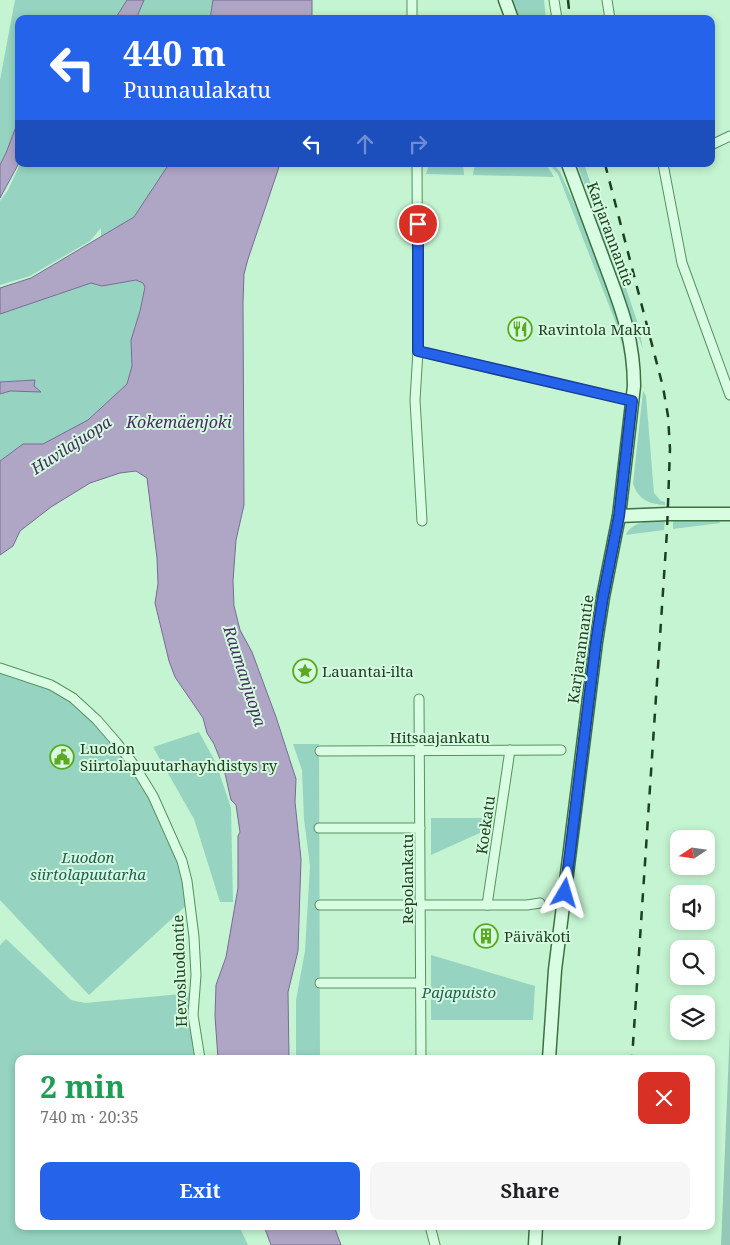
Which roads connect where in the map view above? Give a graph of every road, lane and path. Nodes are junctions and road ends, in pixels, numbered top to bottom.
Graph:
1 (412, 0) edge
2 (505, 0) edge
3 (554, 0) edge
4 (607, 0) edge
5 (412, 15) edge
6 (511, 15) edge
7 (556, 15) edge
8 (609, 15) edge
9 (730, 136) edge
10 (715, 143) edge
11 (417, 167) edge
12 (569, 167) edge
13 (664, 167) edge
14 (418, 351) junction
15 (730, 395) edge
16 (632, 401) junction
17 (730, 514) edge
18 (619, 516) junction
19 (422, 521) dead end
20 (0, 668) edge
21 (419, 699) dead end
22 (510, 750) junction
23 (561, 750) dead end
24 (320, 751) dead end
25 (420, 751) junction
26 (319, 828) dead end
27 (420, 828) junction
28 (540, 903) dead end
29 (320, 905) dead end
30 (421, 905) junction
31 (487, 905) junction
32 (320, 983) dead end
33 (420, 983) junction
34 (199, 1055) edge
35 (421, 1055) edge
36 (549, 1055) edge
37 (431, 1230) edge
38 (536, 1230) edge
39 (435, 1245) edge
40 (535, 1245) edge

1 - 5 street
2 - 6 main road
3 - 7 street
4 - 8 street
9 - 10 street
11 - 14 street
12 - 16 main road, Karjarannantie
13 - 15 street
14 - 16 street
14 - 19 street
16 - 18 main road, Karjarannantie
17 - 18 main road
18 - 36 main road, Karjarannantie
20 - 34 street, Hevosluodontie
21 - 25 street, Repolankatu
22 - 23 street, Hitsaajankatu
22 - 25 street, Hitsaajankatu
22 - 31 street, Koekatu
24 - 25 street, Hitsaajankatu
25 - 27 street, Repolankatu
26 - 27 street
27 - 30 street, Repolankatu
28 - 31 street
29 - 30 street
30 - 31 street
30 - 33 street, Repolankatu
32 - 33 street
33 - 35 street, Repolankatu
37 - 39 street
38 - 40 main road

